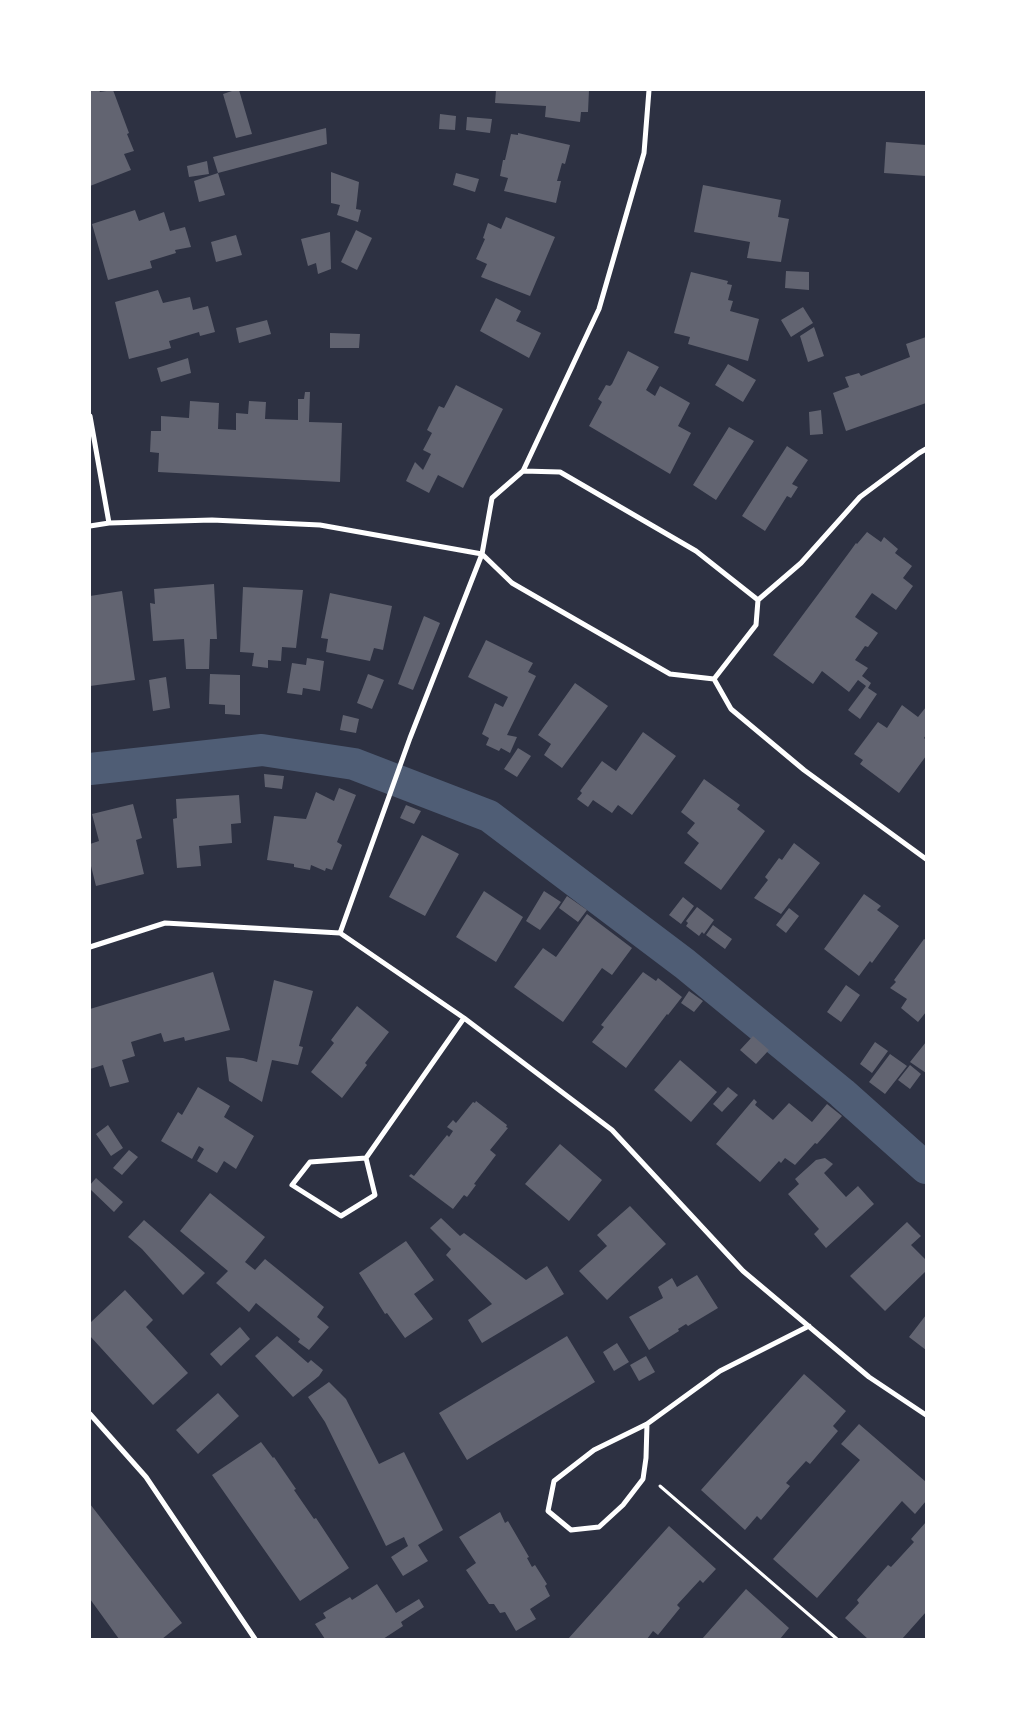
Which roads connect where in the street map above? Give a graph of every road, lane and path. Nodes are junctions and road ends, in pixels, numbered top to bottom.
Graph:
1 (649, 90) edge
2 (90, 416) edge
3 (926, 449) edge
4 (523, 471) junction
5 (109, 523) junction
6 (90, 526) edge
7 (482, 554) junction
8 (758, 600) junction
9 (714, 679) junction
10 (926, 859) edge
11 (340, 933) junction
12 (90, 947) edge
13 (464, 1018) junction
14 (366, 1158) junction
15 (809, 1326) junction
16 (90, 1414) edge
17 (926, 1415) edge
18 (647, 1424) junction
19 (644, 1471) junction
20 (255, 1639) edge
21 (837, 1639) edge

1 - 4 street
2 - 5 street
3 - 8 street
4 - 7 street
4 - 8 street
5 - 6 street
5 - 7 street
7 - 9 street
7 - 11 street
8 - 9 street
9 - 10 street
11 - 12 street
11 - 13 street
13 - 14 street
13 - 15 street
14 - 14 street
15 - 17 street
15 - 18 street
16 - 20 street
18 - 19 street
18 - 19 street
19 - 21 path

